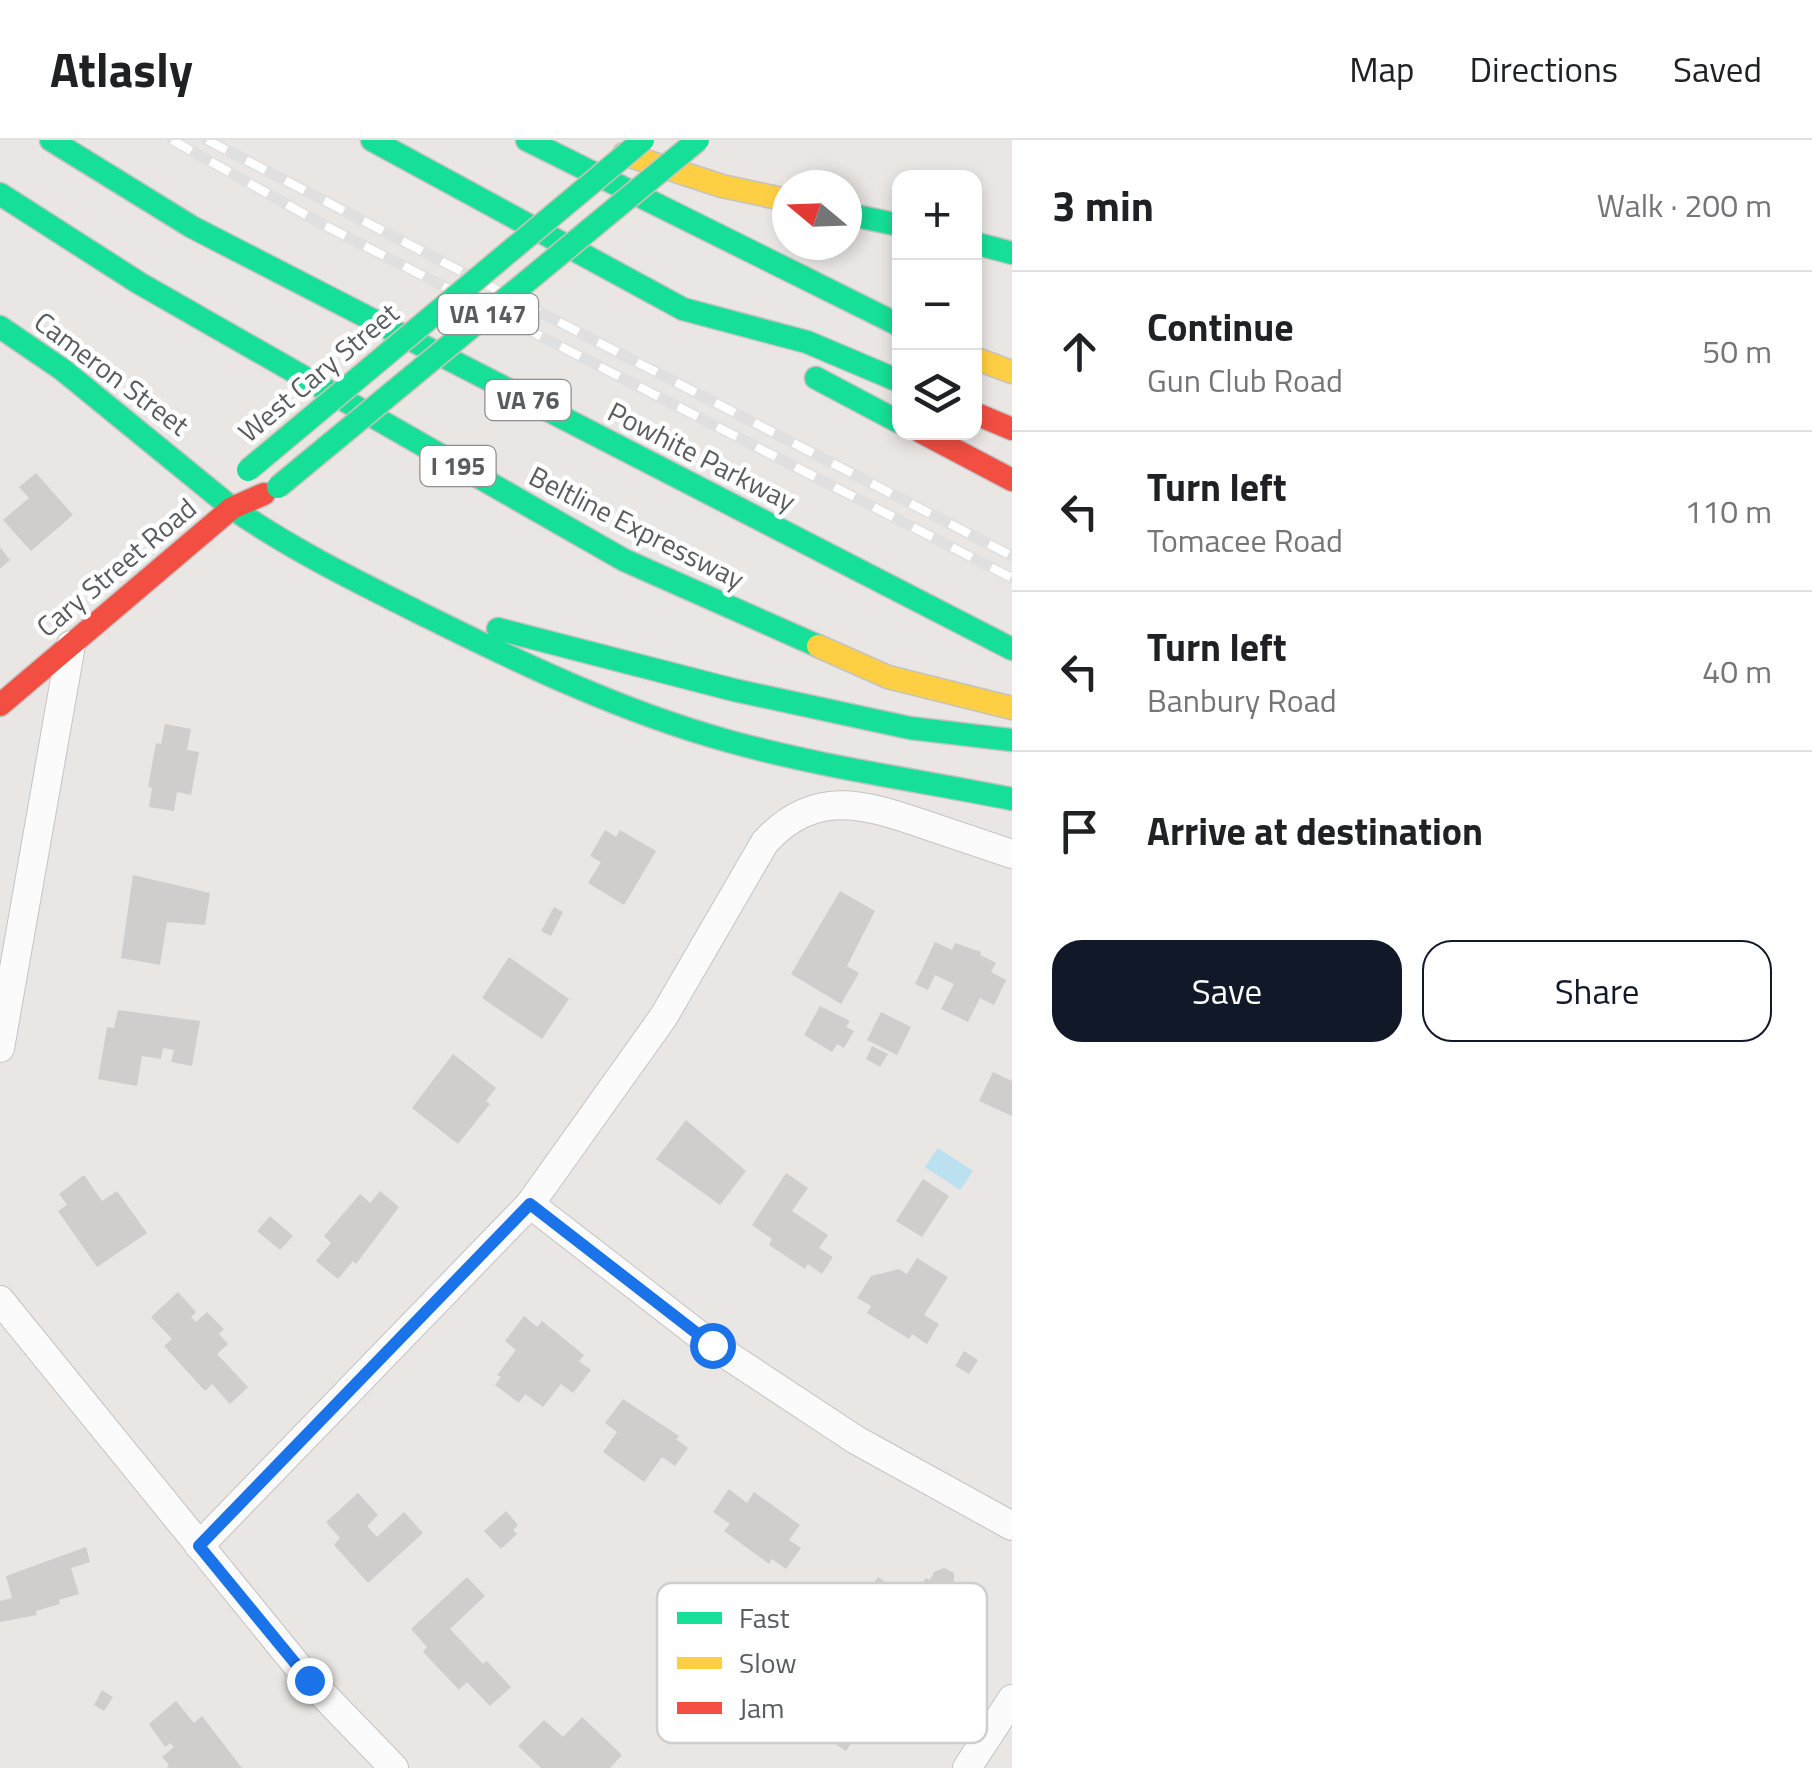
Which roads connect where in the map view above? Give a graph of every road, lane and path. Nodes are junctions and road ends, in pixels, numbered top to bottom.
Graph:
1 (51, 140) edge
2 (372, 140) edge
3 (527, 140) edge
4 (642, 140) edge
5 (698, 140) edge
6 (600, 146) dead end
7 (0, 194) edge
8 (772, 197) edge
9 (862, 217) edge
10 (892, 223) edge
11 (982, 244) edge
12 (1012, 252) edge
13 (683, 309) junction
14 (892, 321) edge
15 (0, 327) edge
16 (982, 361) edge
17 (1012, 372) edge
18 (892, 378) edge
19 (982, 417) edge
20 (892, 418) edge
21 (1012, 430) edge
22 (936, 440) edge
23 (1012, 480) edge
24 (232, 508) junction
25 (406, 606) junction
26 (71, 644) junction
27 (1012, 649) edge
28 (0, 705) edge
29 (1012, 708) edge
30 (1012, 740) edge
31 (1012, 799) edge
32 (1012, 854) edge
33 (0, 1048) edge
34 (530, 1204) junction
35 (0, 1300) edge
36 (1012, 1526) edge
37 (199, 1546) junction
38 (1012, 1699) edge
39 (987, 1737) edge
40 (983, 1743) edge
41 (394, 1768) edge
42 (967, 1768) edge

1 - 27 main road, Powhite Parkway / VA 76
2 - 13 main road
3 - 14 main road
4 - 24 main road, West Cary Street / VA 147, bridge
5 - 24 main road, Cary Street Road / VA 147, bridge
6 - 8 main road
7 - 29 main road, Beltline Expressway / I 195
9 - 10 main road
11 - 12 main road
13 - 18 main road
13 - 20 main road
15 - 24 main road, Cameron Street
16 - 17 main road
19 - 21 main road
22 - 23 main road
24 - 25 main road, Cameron Street
24 - 26 main road, Cary Street Road / VA 147
25 - 30 main road
25 - 31 main road
26 - 28 main road, Cary Street Road / VA 147
26 - 33 street
32 - 34 street
34 - 36 street
34 - 37 street
35 - 37 street
37 - 41 street
38 - 39 street
40 - 42 street

